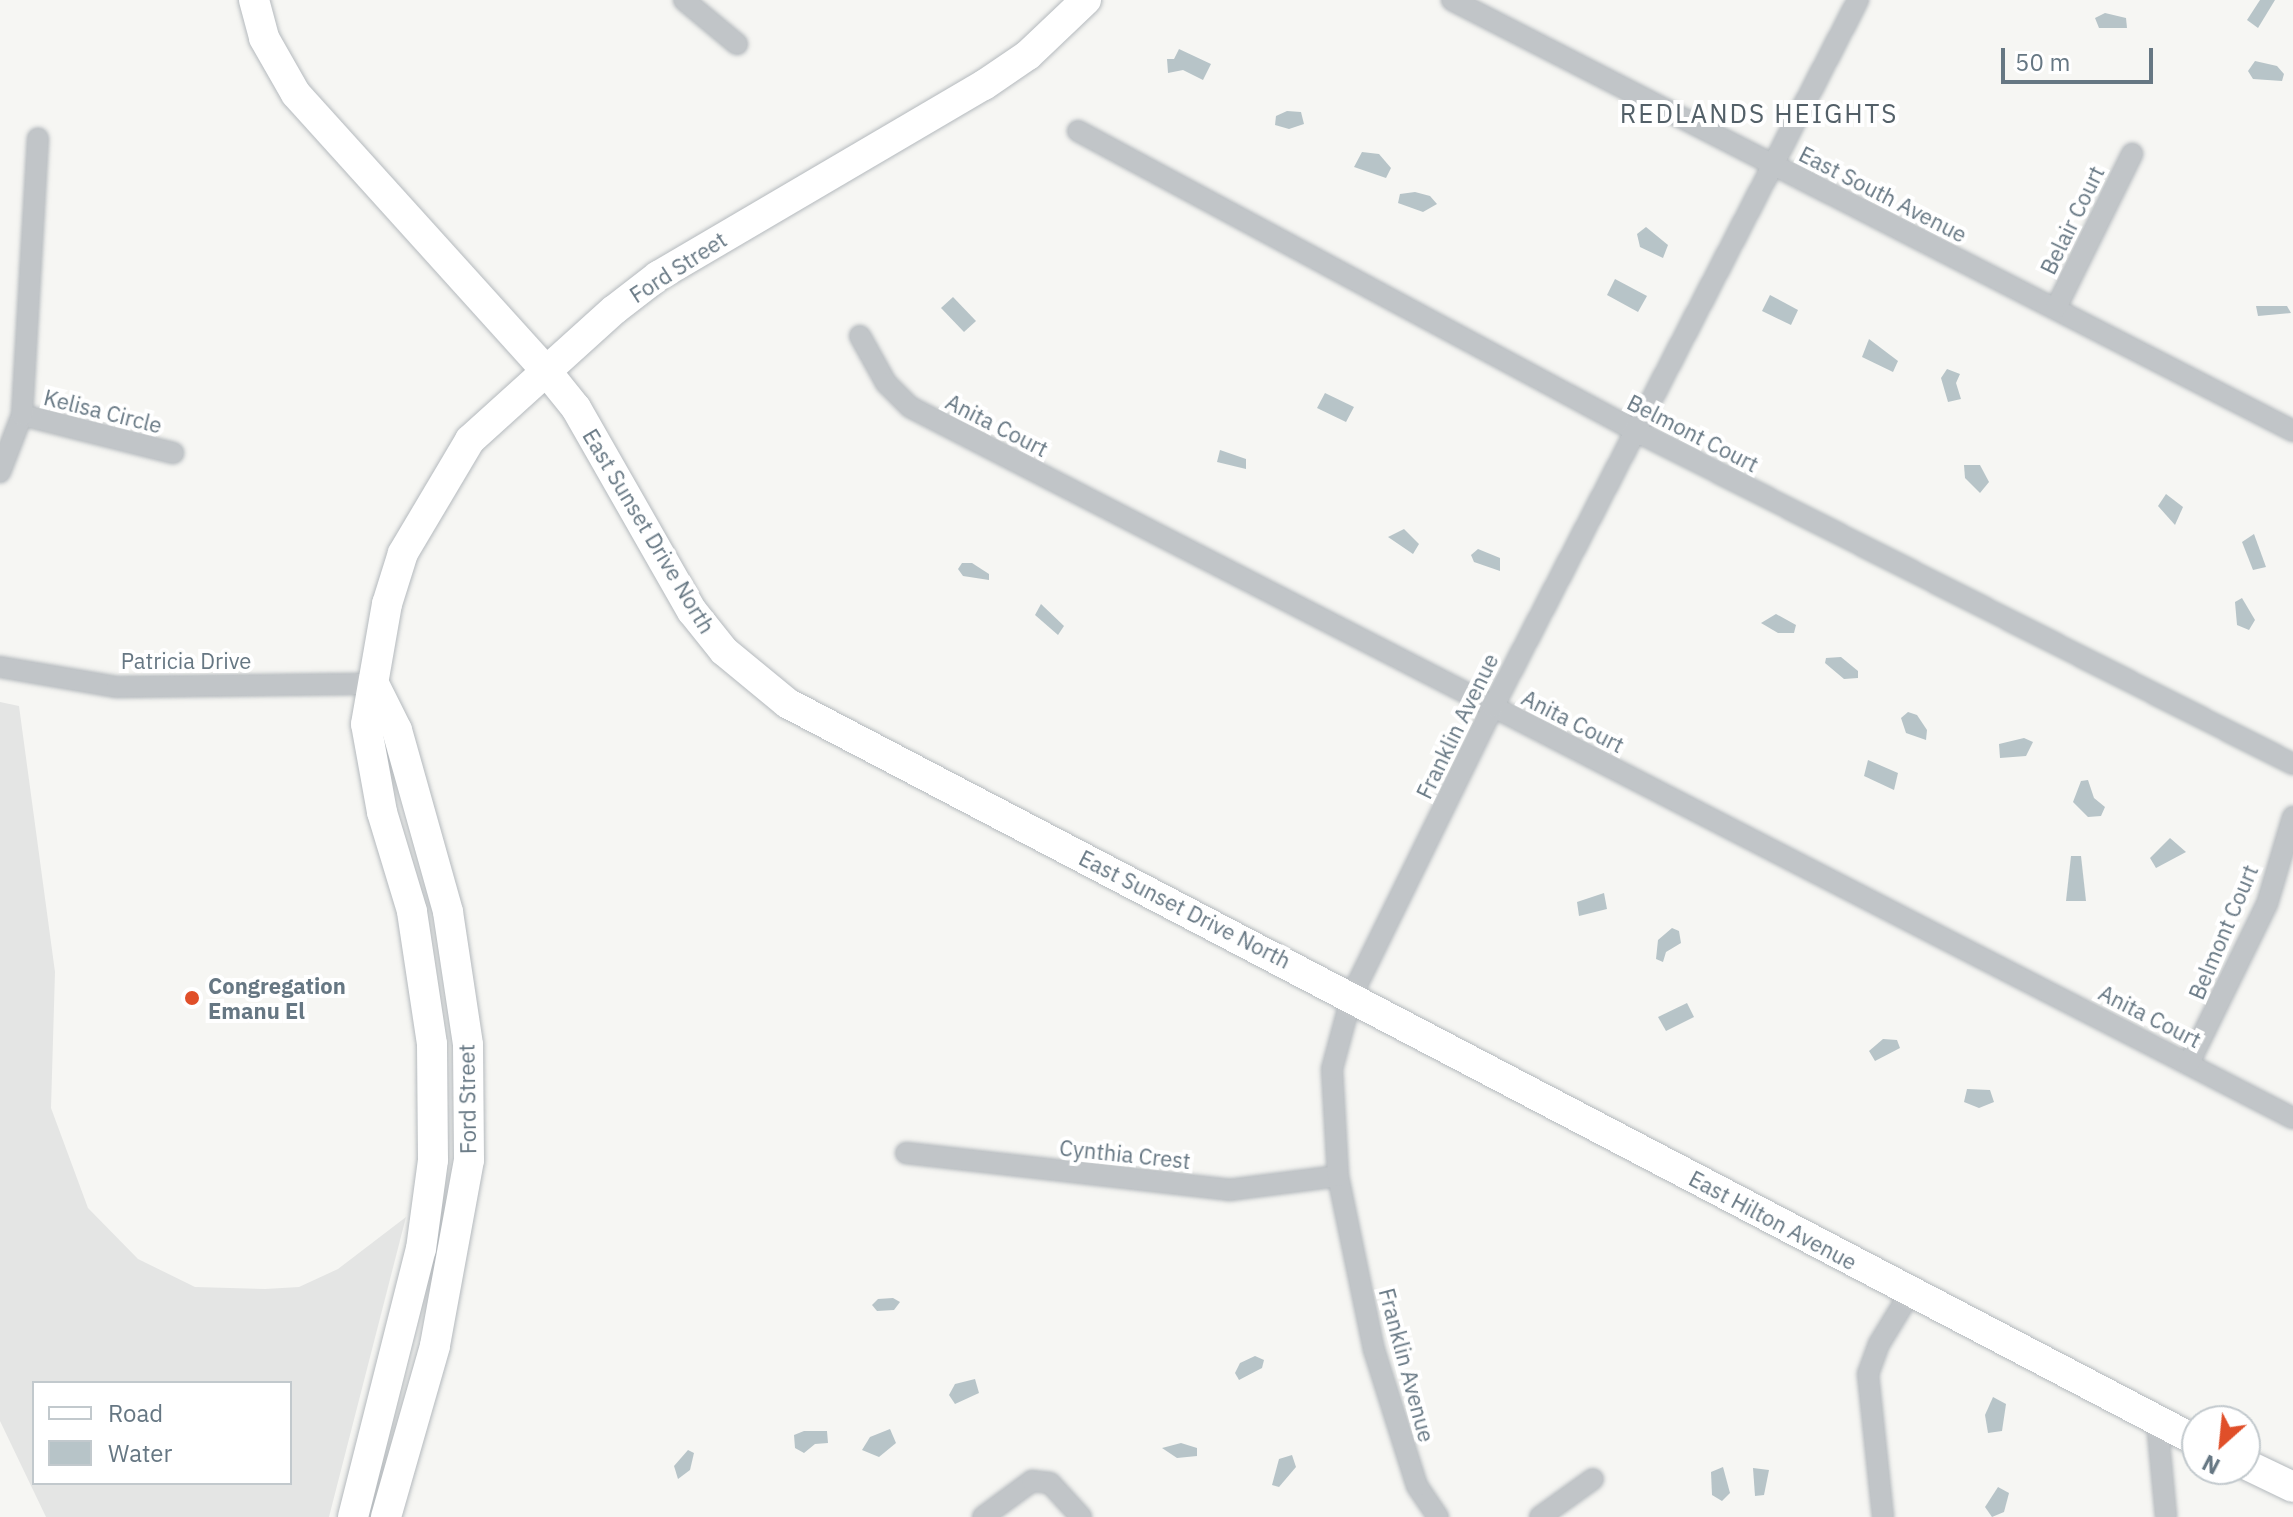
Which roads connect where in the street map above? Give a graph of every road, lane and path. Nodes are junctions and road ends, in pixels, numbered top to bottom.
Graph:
1 (254, 0) edge
2 (684, 0) edge
3 (1086, 0) edge
4 (1452, 0) edge
5 (1858, 0) edge
6 (737, 44) dead end
7 (1078, 131) dead end
8 (38, 138) dead end
9 (2132, 154) dead end
10 (1776, 166) junction
11 (2056, 308) junction
12 (860, 336) dead end
13 (547, 372) junction
14 (22, 415) junction
15 (1634, 430) junction
16 (2293, 431) edge
17 (173, 453) dead end
18 (0, 472) edge
19 (0, 667) edge
20 (374, 684) junction
21 (1493, 707) junction
22 (2293, 764) edge
23 (2293, 817) edge
24 (1352, 995) junction
25 (2189, 1063) junction
26 (2293, 1118) edge
27 (906, 1153) dead end
28 (1338, 1176) junction
29 (1910, 1293) junction
30 (400, 1340) junction
31 (2157, 1421) junction
32 (2181, 1433) edge
33 (402, 1455) junction
34 (2261, 1472) edge
35 (1593, 1479) dead end
36 (2293, 1487) edge
37 (353, 1517) edge
38 (386, 1517) edge
39 (983, 1517) edge
40 (1081, 1517) edge
41 (1438, 1517) edge
42 (1540, 1517) edge
43 (1883, 1517) edge
44 (2166, 1517) edge

1 - 13 street, East Sunset Drive North
2 - 6 street
3 - 13 street, Ford Street
4 - 10 street, East South Avenue
5 - 10 street, Franklin Avenue
7 - 15 street, Belmont Court
8 - 14 street
9 - 11 street, Belair Court
10 - 11 street, East South Avenue
10 - 15 street, Franklin Avenue
11 - 16 street, East South Avenue
12 - 21 street, Anita Court
13 - 20 street, Ford Street
13 - 24 street, East Sunset Drive North
14 - 17 street, Kelisa Circle
14 - 18 street
15 - 21 street, Franklin Avenue
15 - 22 street, Belmont Court
19 - 20 street, Patricia Drive
20 - 30 street, Ford Street
20 - 33 street, Ford Street
21 - 24 street, Franklin Avenue
21 - 25 street, Anita Court
23 - 25 street, Belmont Court
24 - 28 street, Franklin Avenue
24 - 29 street, East Hilton Avenue
25 - 26 street, Anita Court
27 - 28 street, Cynthia Crest
28 - 41 street, Franklin Avenue
29 - 31 street, East Hilton Avenue
29 - 43 street
30 - 33 street
30 - 37 street, Ford Street
31 - 32 street, East Hilton Avenue
31 - 44 street
33 - 38 street, Ford Street
34 - 36 street
35 - 42 street
39 - 40 street

